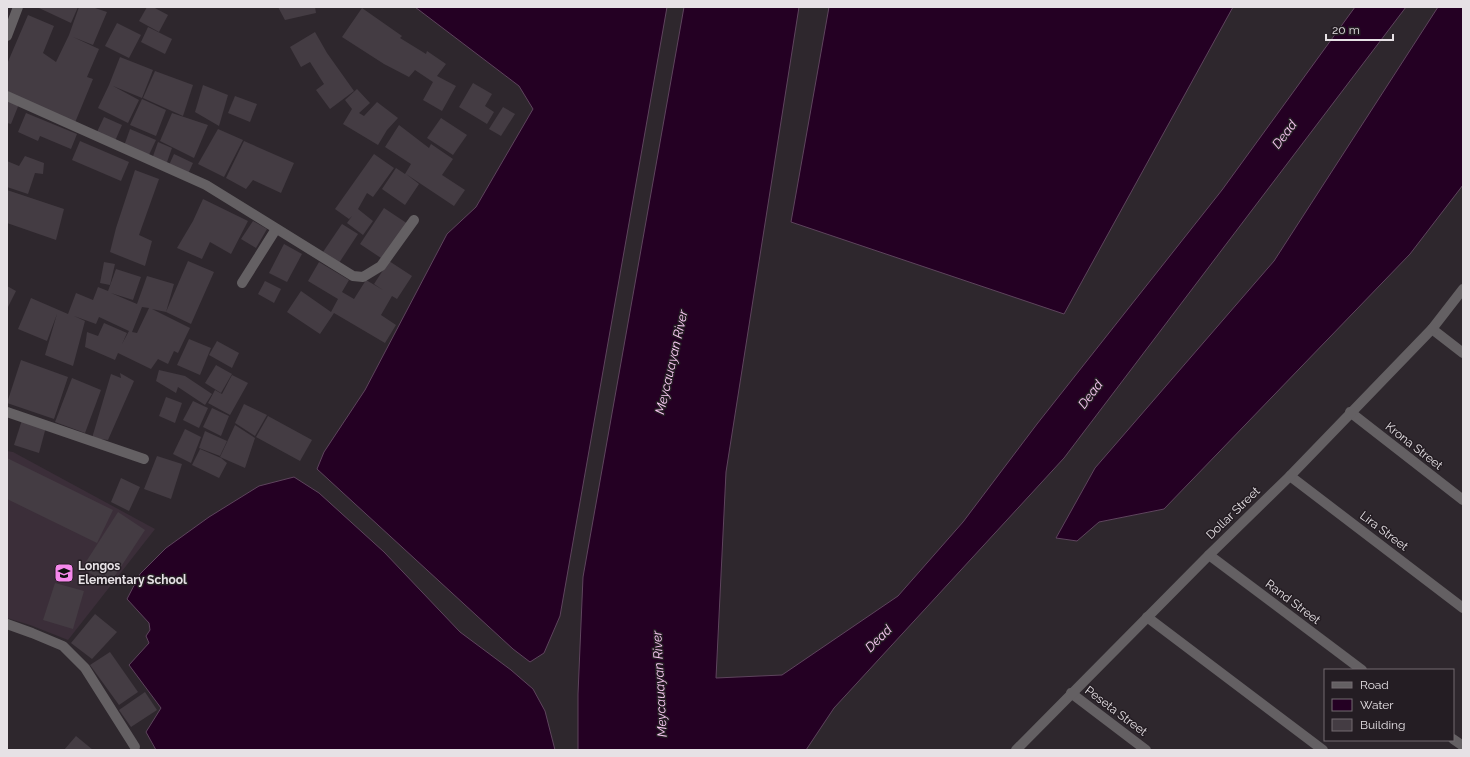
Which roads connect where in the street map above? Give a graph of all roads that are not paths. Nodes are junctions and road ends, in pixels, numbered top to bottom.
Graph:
1 (18, 7) edge
2 (7, 36) edge
3 (7, 96) edge
4 (414, 220) dead end
5 (276, 228) junction
6 (242, 283) dead end
7 (1463, 289) edge
8 (1432, 329) junction
9 (1463, 353) edge
10 (7, 412) edge
11 (1350, 412) junction
12 (144, 459) dead end
13 (1290, 476) junction
14 (1463, 500) edge
15 (1209, 555) junction
16 (1463, 608) edge
17 (1147, 618) junction
18 (7, 624) edge
19 (1361, 669) edge
20 (1071, 693) junction
21 (1454, 740) edge
22 (1463, 746) edge
23 (135, 748) dead end
24 (1016, 750) edge
25 (1146, 750) edge
26 (1323, 750) edge

1 - 2 street
3 - 5 street
4 - 5 street
5 - 6 street
7 - 8 street, Dollar Street
8 - 9 street
8 - 11 street, Dollar Street
10 - 12 street
11 - 13 street, Dollar Street
11 - 14 street, Krona Street
13 - 15 street, Dollar Street
13 - 16 street, Lira Street
15 - 17 street, Dollar Street
15 - 19 street, Rand Street
17 - 20 street, Dollar Street
17 - 26 street
18 - 23 street
20 - 24 street, Dollar Street
20 - 25 street, Peseta Street
21 - 22 street

